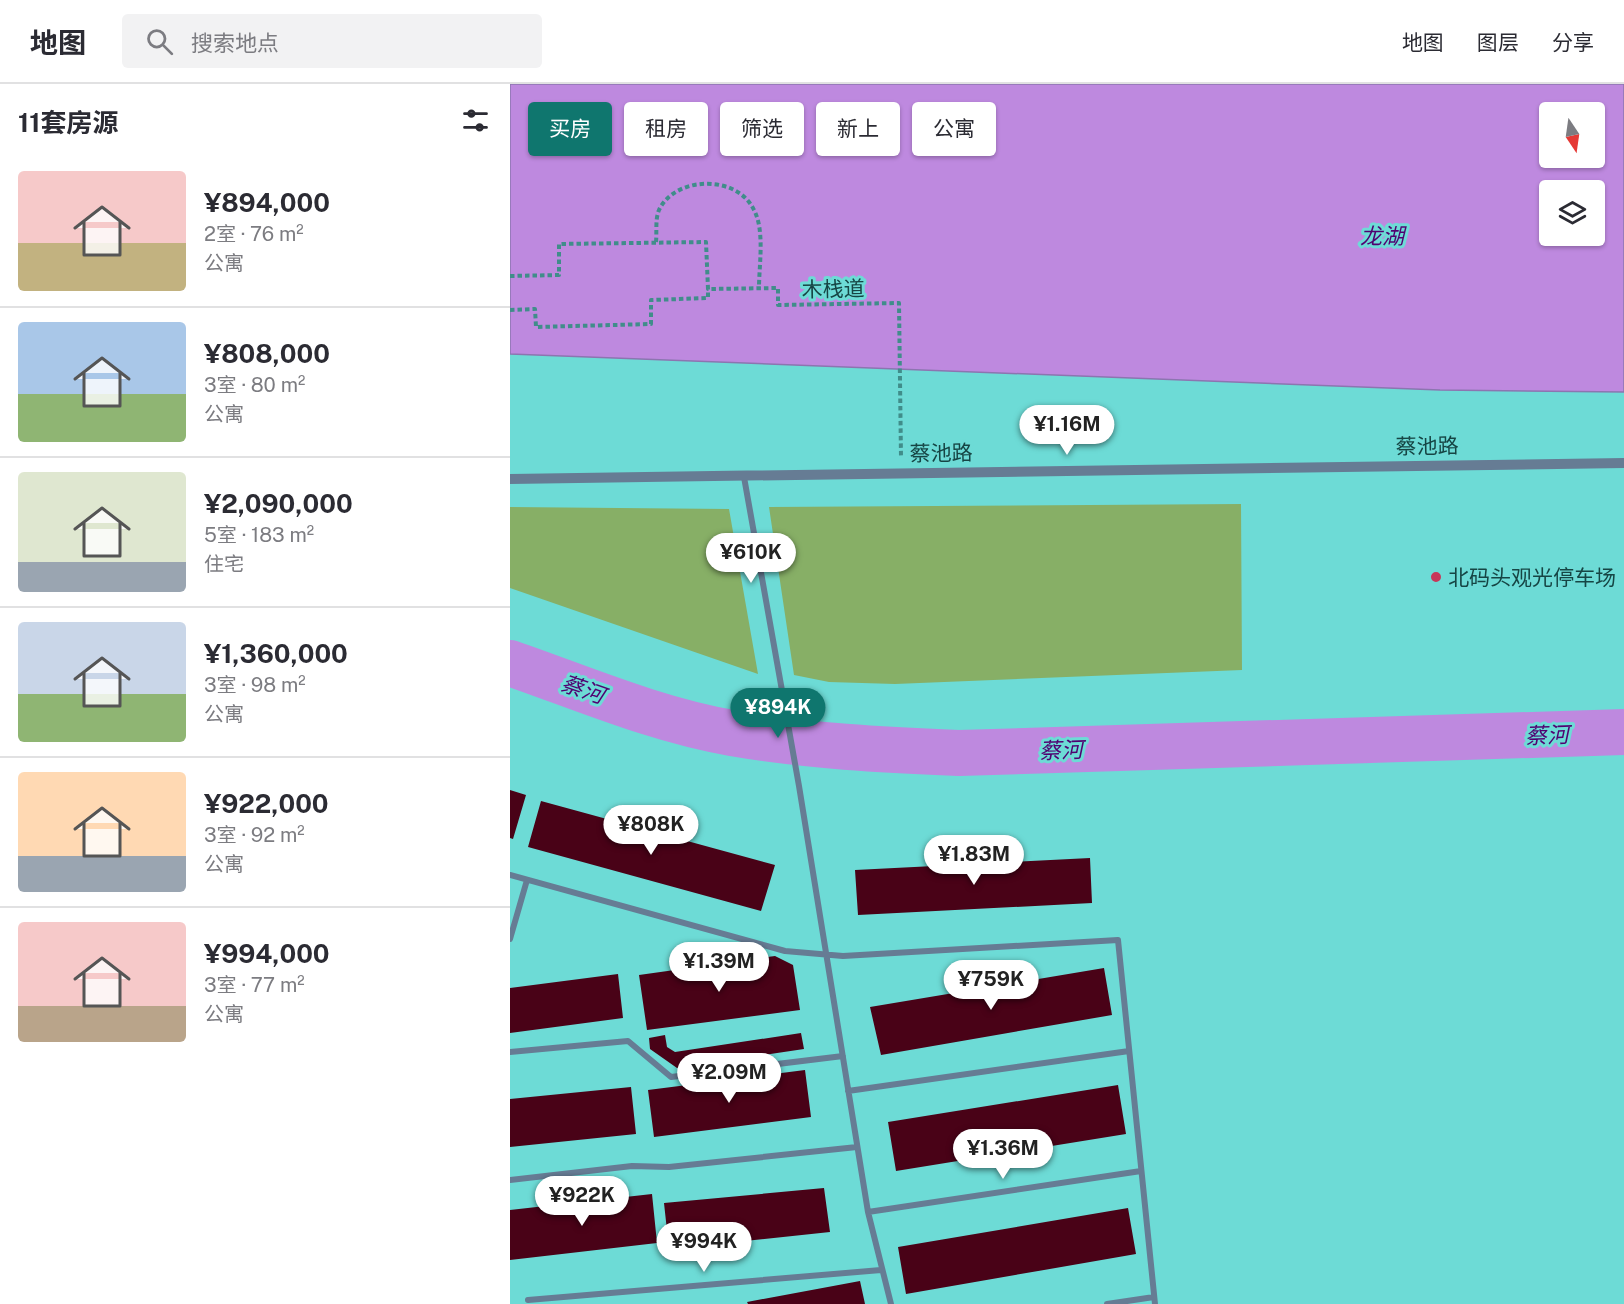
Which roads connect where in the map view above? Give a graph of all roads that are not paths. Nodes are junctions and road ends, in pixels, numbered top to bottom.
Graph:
1 (1624, 462) edge
2 (744, 477) junction
3 (510, 479) edge
4 (510, 875) edge
5 (527, 880) junction
6 (510, 939) edge
7 (826, 955) junction
8 (1129, 1051) junction
9 (510, 1052) edge
10 (843, 1056) junction
11 (848, 1091) junction
12 (857, 1147) junction
13 (1141, 1171) junction
14 (510, 1180) edge
15 (868, 1212) junction
16 (881, 1270) junction
17 (528, 1300) dead end
18 (1155, 1301) edge
19 (891, 1304) edge
20 (1107, 1304) edge

1 - 2 street, 蔡池路
2 - 3 street, 蔡池路
2 - 7 street
4 - 5 street
5 - 6 street
5 - 7 street
7 - 8 street
7 - 10 street
8 - 11 street
8 - 13 street
9 - 10 street
10 - 11 street
11 - 12 street
12 - 14 street
12 - 15 street
13 - 15 street
13 - 18 street
15 - 16 street
16 - 17 street
16 - 19 street
18 - 20 street

